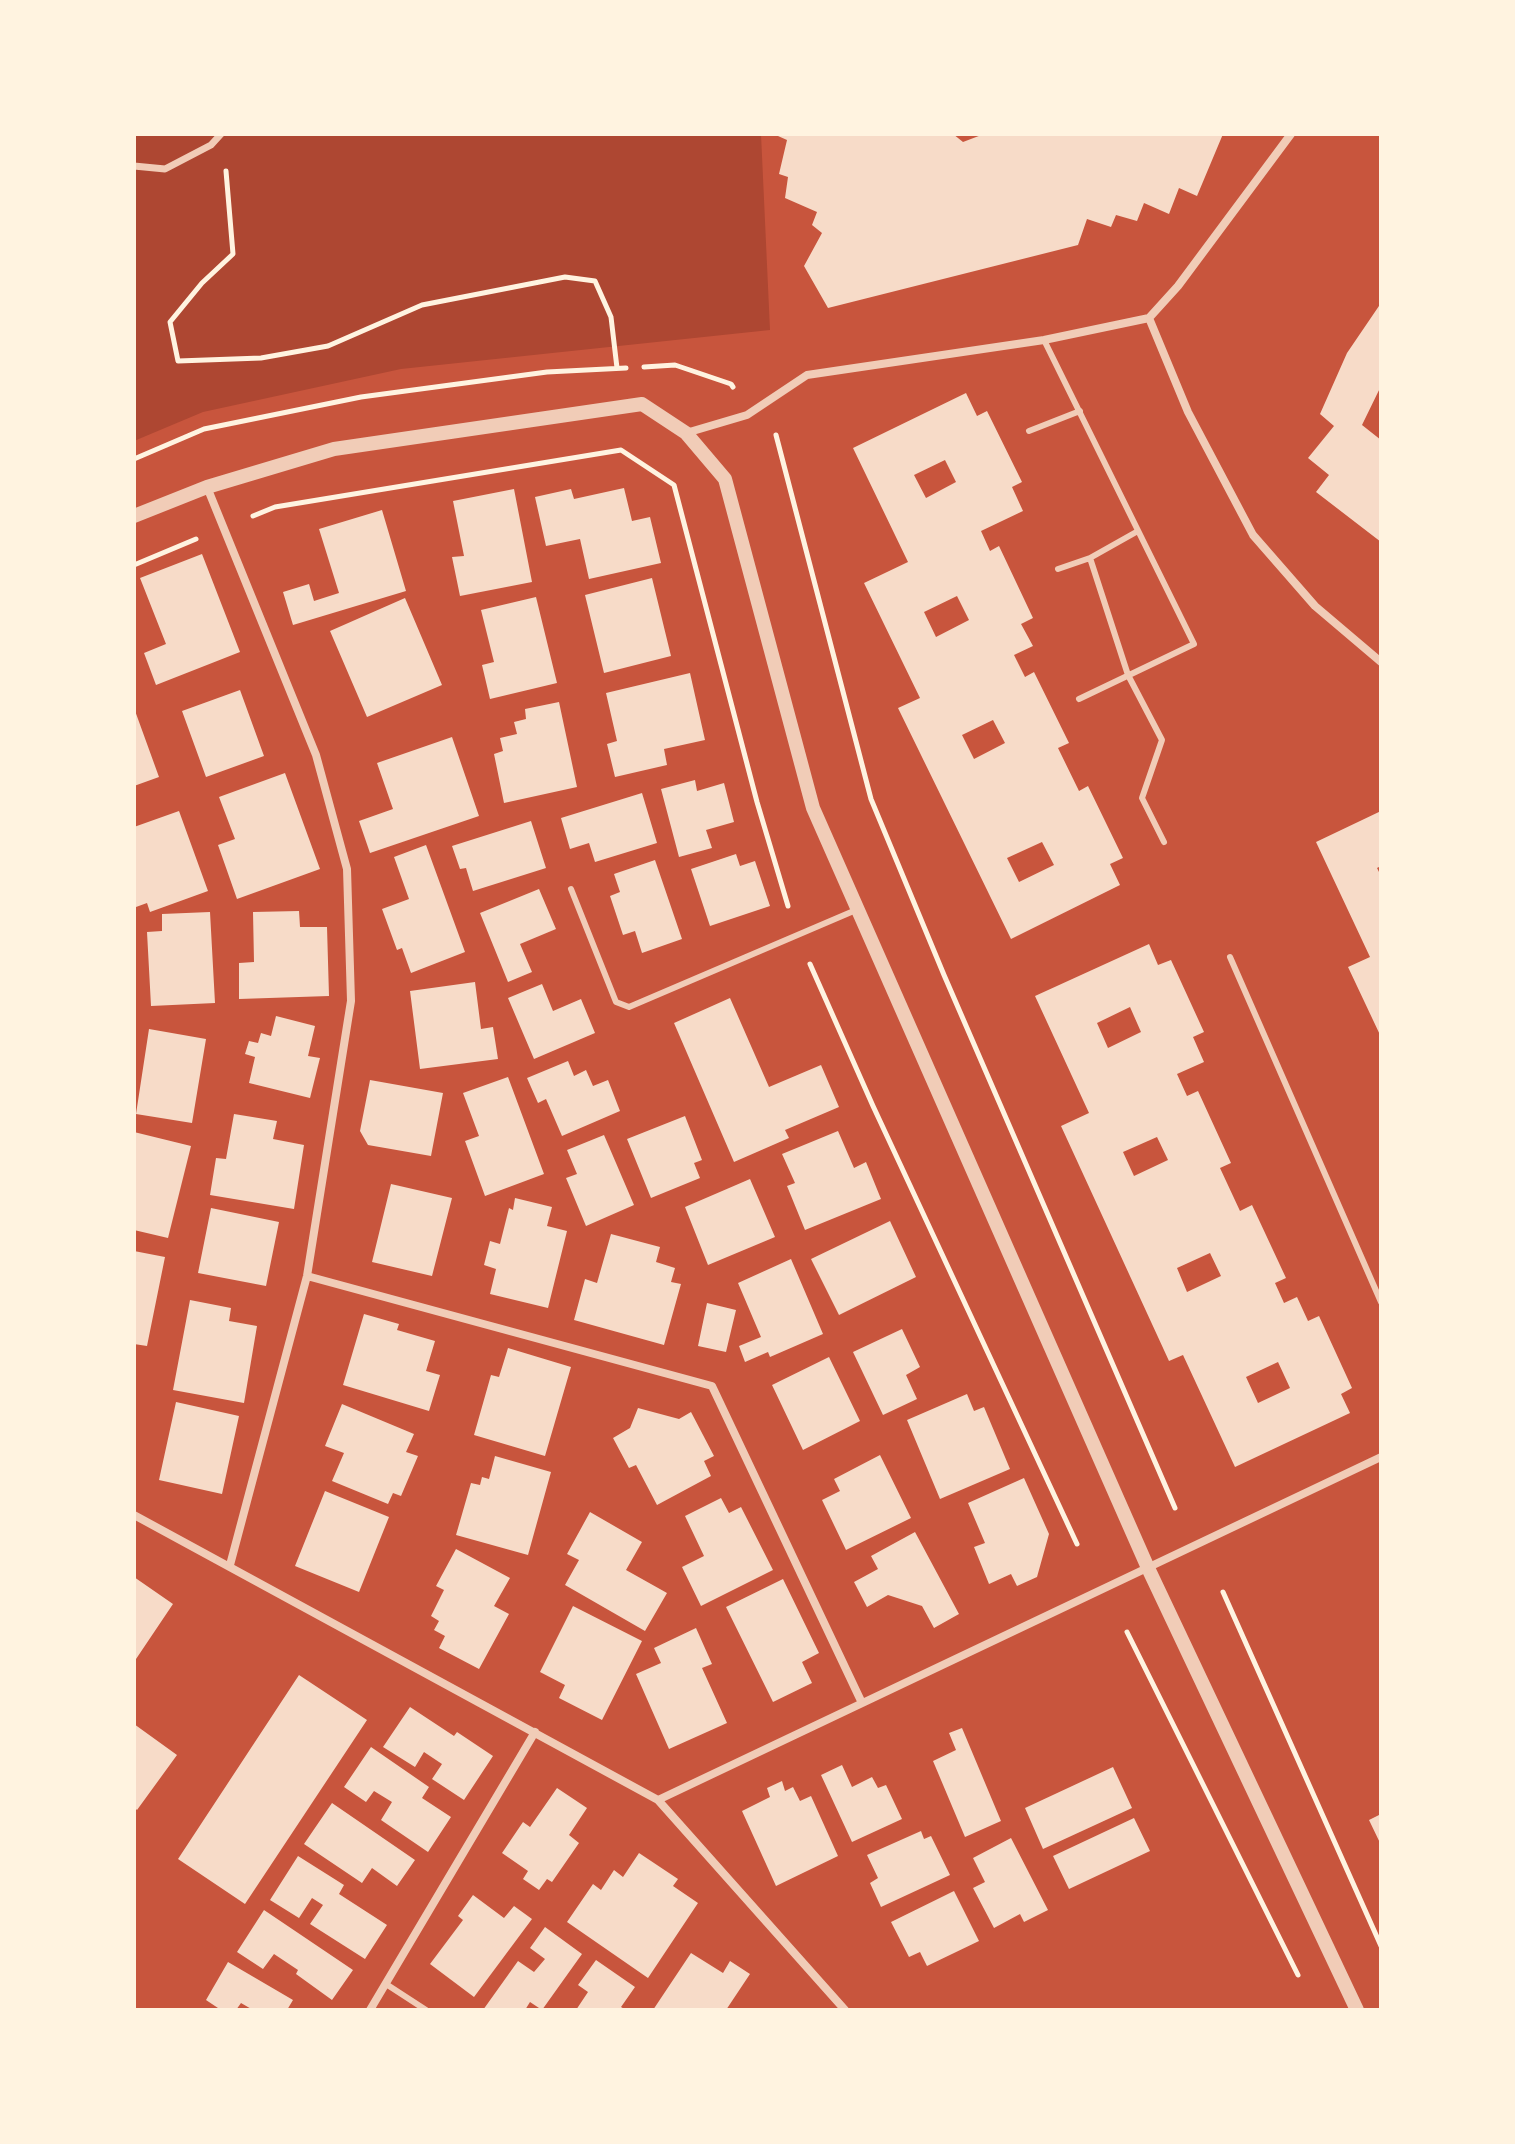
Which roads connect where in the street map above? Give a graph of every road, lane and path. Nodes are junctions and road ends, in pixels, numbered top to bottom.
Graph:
1 (221, 134) edge
2 (1291, 134) edge
3 (225, 164) dead end
4 (134, 166) edge
5 (1149, 318) junction
6 (1044, 340) junction
7 (617, 368) dead end
8 (1080, 411) junction
9 (1029, 431) dead end
10 (686, 433) junction
11 (207, 487) junction
12 (134, 516) edge
13 (223, 528) junction
14 (1138, 531) junction
15 (1090, 558) junction
16 (134, 565) edge
17 (1058, 569) dead end
18 (1381, 662) edge
19 (1128, 675) junction
20 (1079, 699) dead end
21 (1164, 842) dead end
22 (571, 889) dead end
23 (856, 910) junction
24 (798, 937) junction
25 (1230, 957) dead end
26 (307, 1276) junction
27 (1381, 1302) edge
28 (1381, 1457) edge
29 (134, 1515) edge
30 (1077, 1544) dead end
31 (230, 1565) junction
32 (1148, 1568) junction
33 (1223, 1592) dead end
34 (1127, 1632) dead end
35 (862, 1703) junction
36 (535, 1732) junction
37 (658, 1800) junction
38 (1381, 1946) edge
39 (1301, 1982) dead end
40 (386, 1984) junction
41 (370, 2010) edge
42 (426, 2010) edge
43 (845, 2010) edge
44 (1357, 2010) edge

1 - 4 street
2 - 5 street
3 - 7 path
5 - 6 street
5 - 18 street
6 - 8 lane
6 - 10 street
8 - 9 lane
8 - 14 lane
10 - 11 street
10 - 23 street
11 - 12 street
11 - 13 street
13 - 16 path
13 - 24 path
13 - 26 street
14 - 15 lane
14 - 19 lane
15 - 17 lane
15 - 19 lane
19 - 20 lane
19 - 21 lane
22 - 24 lane
23 - 24 lane
23 - 32 street
24 - 30 path
25 - 27 lane
26 - 31 street
26 - 35 street
28 - 32 street
29 - 31 street
31 - 36 street
32 - 35 street
32 - 44 street
33 - 38 path
34 - 39 path
35 - 37 street
36 - 37 street
36 - 40 street
37 - 43 street
40 - 41 street
40 - 42 lane

